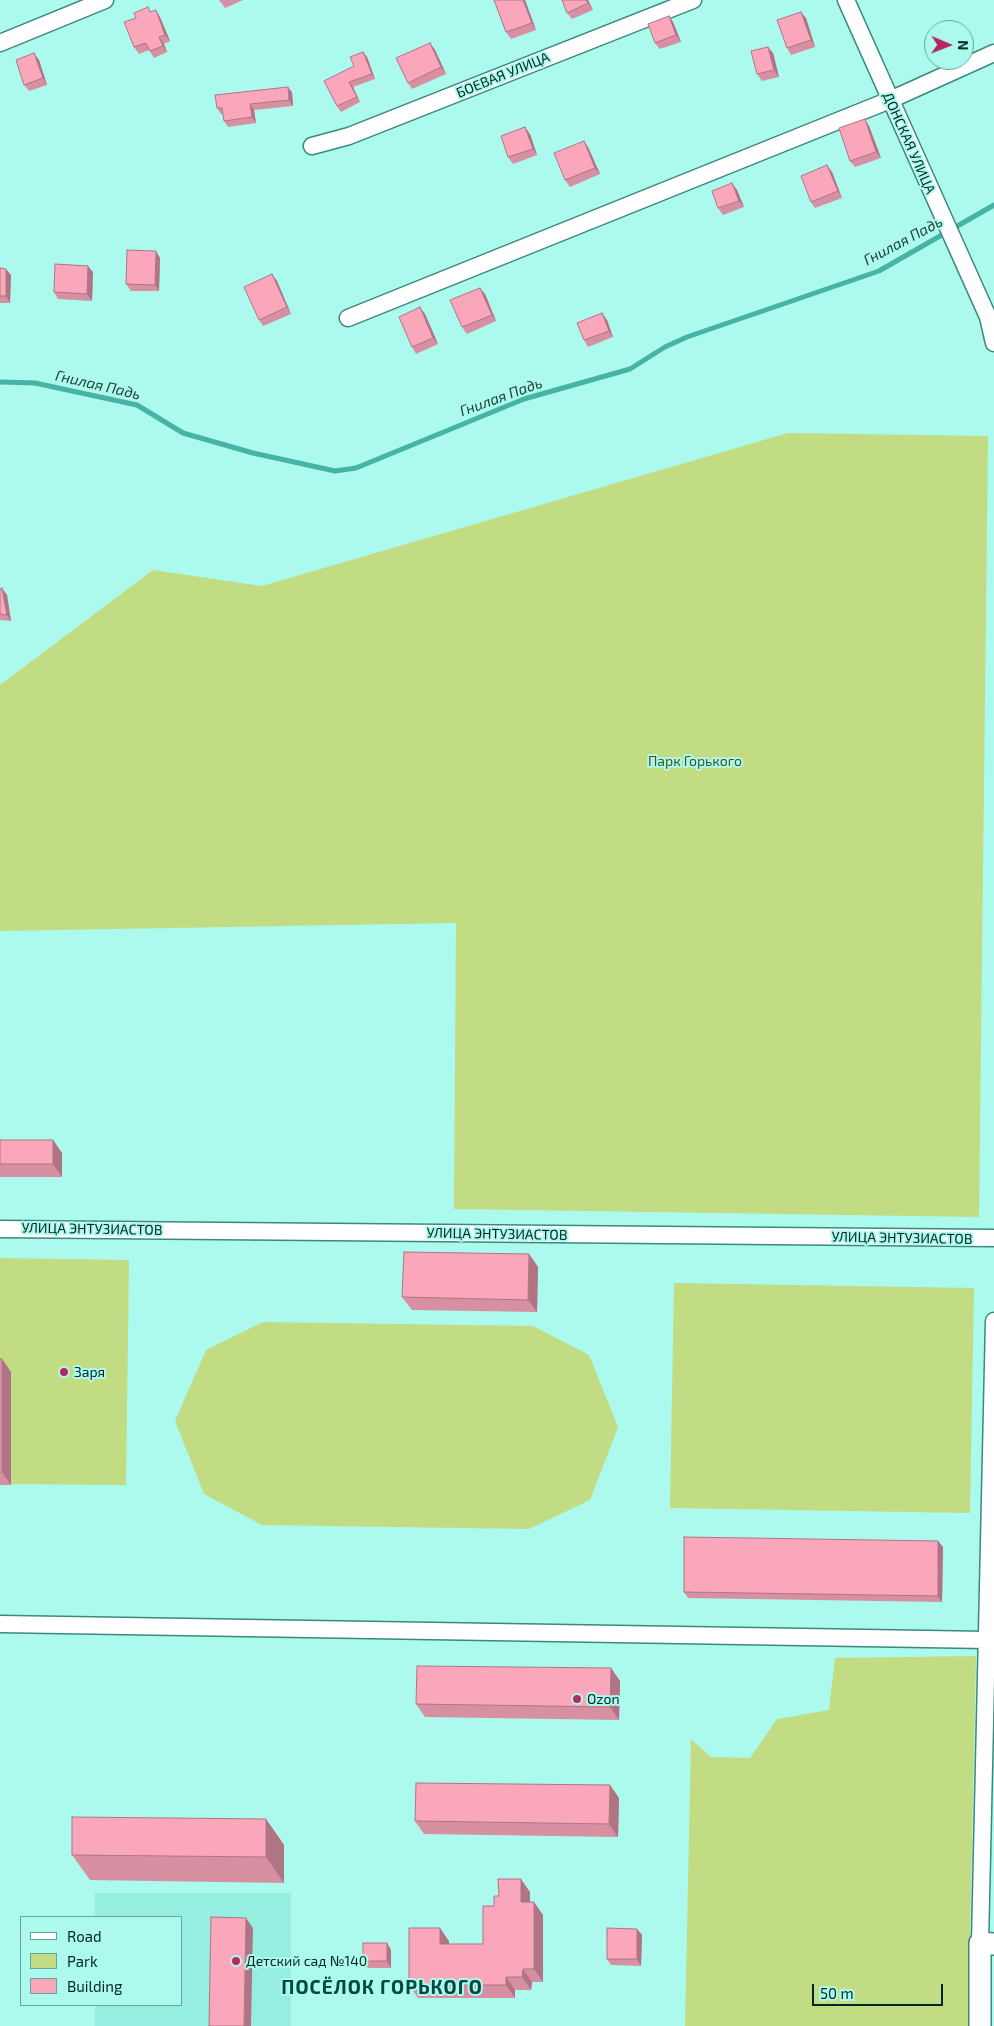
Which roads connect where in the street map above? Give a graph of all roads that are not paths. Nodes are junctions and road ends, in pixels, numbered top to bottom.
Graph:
1 (105, 0) edge
2 (694, 0) edge
3 (846, 0) edge
4 (0, 43) edge
5 (994, 53) edge
6 (890, 100) junction
7 (312, 146) dead end
8 (348, 318) dead end
9 (994, 343) edge
10 (0, 1228) edge
11 (994, 1238) edge
12 (994, 1321) edge
13 (0, 1624) edge
14 (987, 1640) junction
15 (987, 1944) edge
16 (980, 2026) edge

1 - 4 street
2 - 7 street, БОЕВАЯ УЛИЦА
3 - 6 street, ДОНСКАЯ УЛИЦА
5 - 6 street
6 - 8 street
6 - 9 street, ДОНСКАЯ УЛИЦА
10 - 11 street, УЛИЦА ЭНТУЗИАСТОВ
12 - 14 street
13 - 14 street
14 - 15 street
15 - 16 main road

